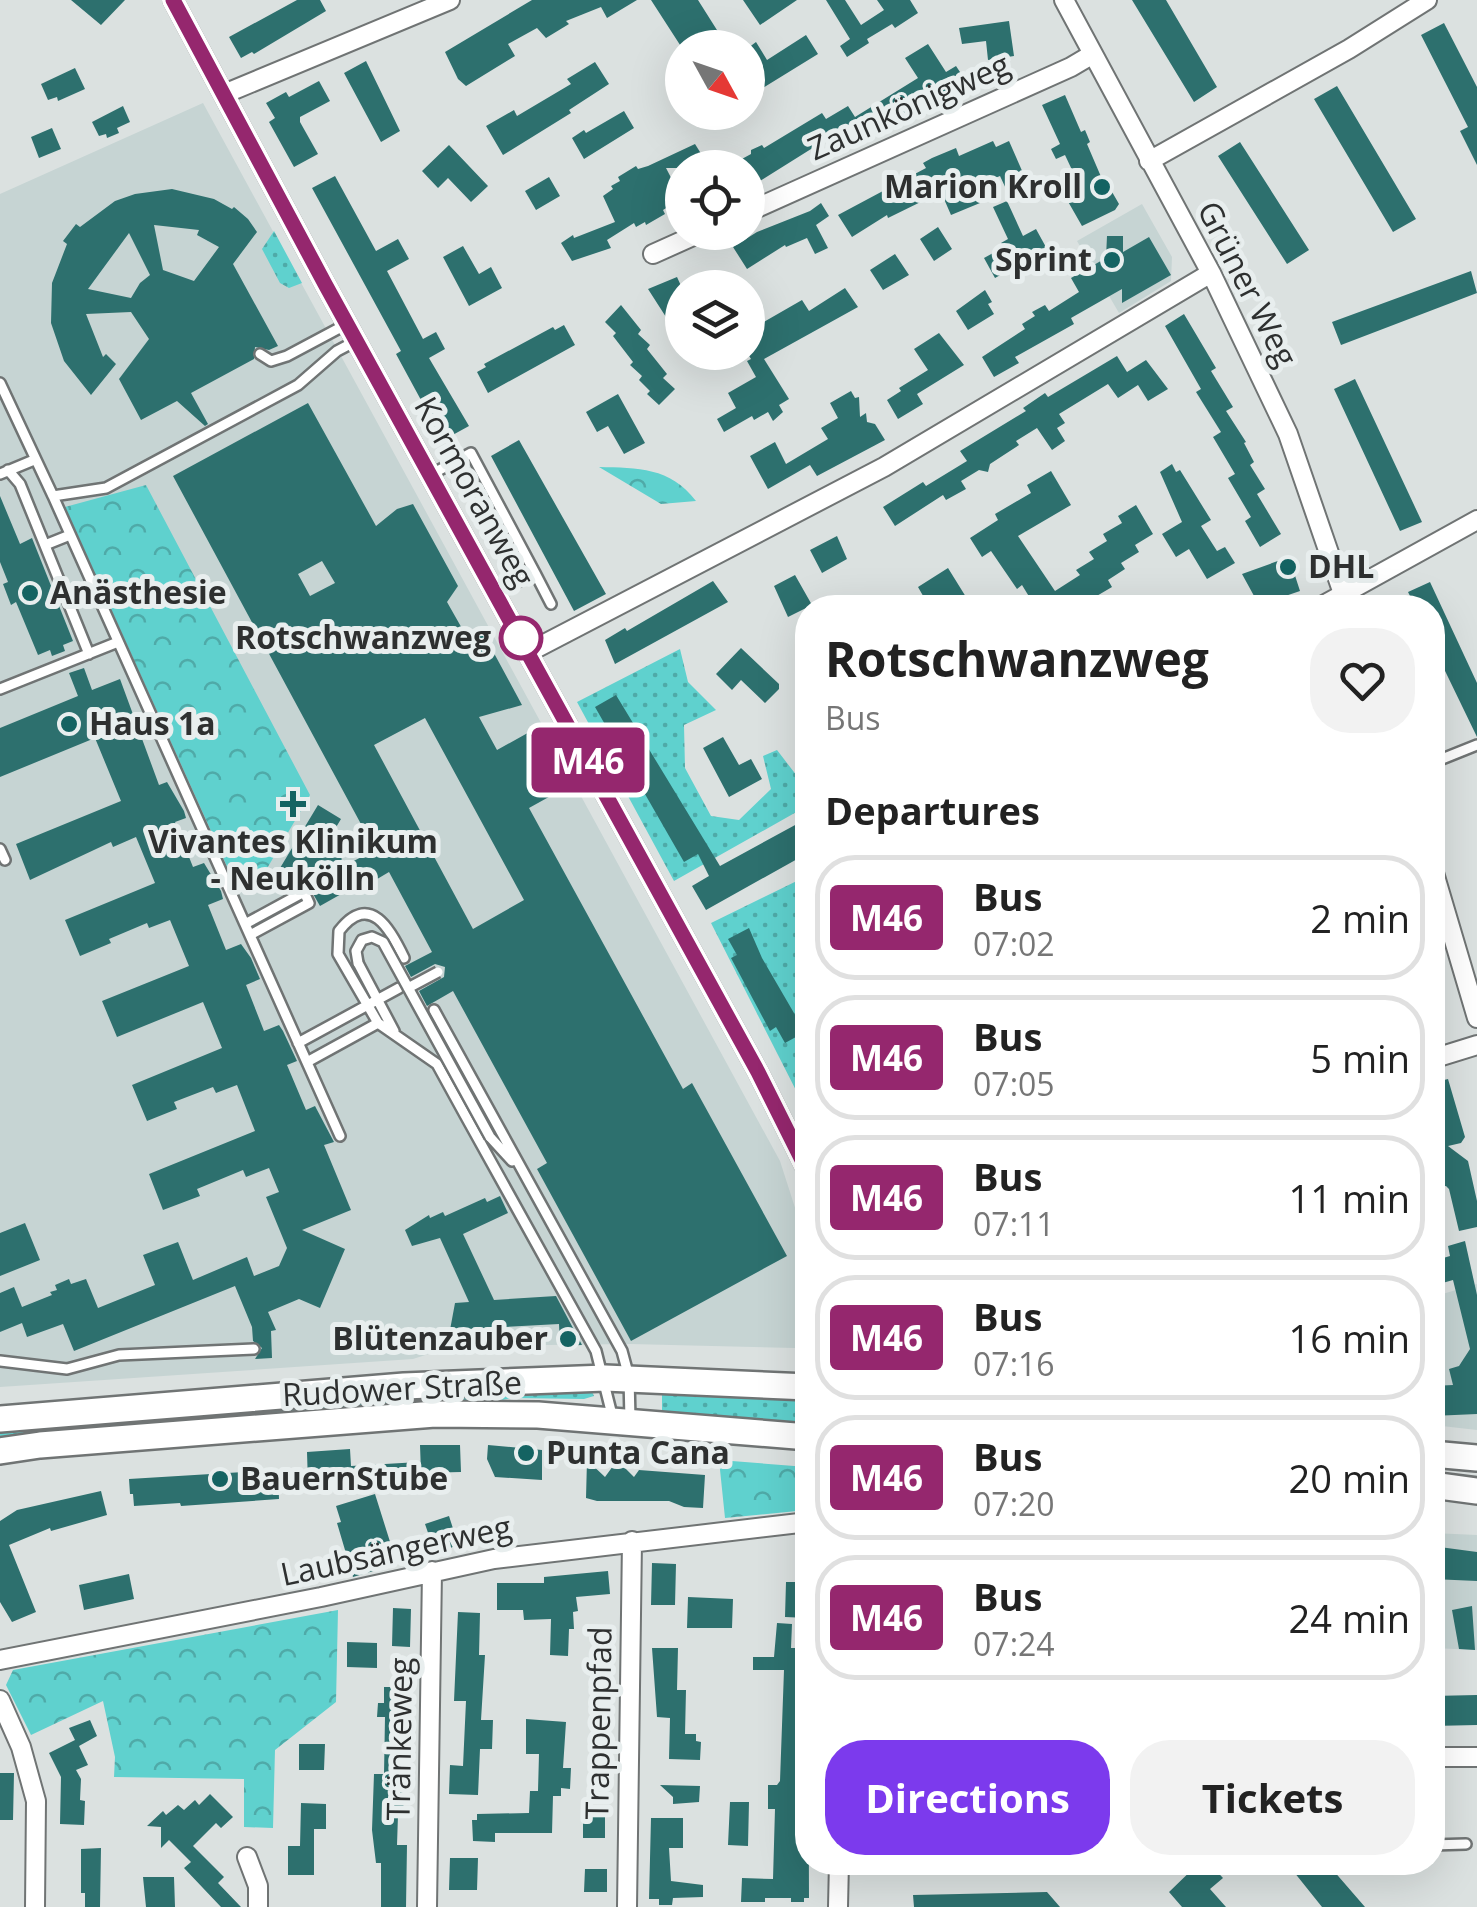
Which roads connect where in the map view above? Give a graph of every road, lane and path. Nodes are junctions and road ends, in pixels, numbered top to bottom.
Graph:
1 (174, 0) edge
2 (450, 0) edge
3 (1064, 0) edge
4 (1427, 0) edge
5 (1093, 54) junction
6 (224, 94) junction
7 (1150, 161) junction
8 (765, 204) edge
9 (665, 249) edge
10 (653, 254) dead end
11 (1211, 273) junction
12 (347, 324) junction
13 (356, 341) junction
14 (260, 354) dead end
15 (0, 383) edge
16 (34, 460) junction
17 (4, 472) edge
18 (429, 475) junction
19 (53, 496) junction
20 (1477, 520) edge
21 (70, 535) junction
22 (46, 546) junction
23 (535, 572) junction
24 (496, 593) junction
25 (1344, 595) edge
26 (1354, 595) edge
27 (551, 604) dead end
28 (118, 642) junction
29 (529, 652) junction
30 (90, 654) junction
31 (0, 689) edge
32 (1477, 745) edge
33 (1445, 758) edge
34 (0, 849) edge
35 (5, 860) dead end
36 (1445, 910) edge
37 (245, 924) junction
38 (250, 934) junction
39 (404, 958) dead end
40 (438, 972) dead end
41 (404, 988) junction
42 (373, 1003) junction
43 (434, 1010) dead end
44 (1477, 1018) edge
45 (378, 1023) junction
46 (397, 1036) junction
47 (298, 1044) junction
48 (1477, 1045) edge
49 (1445, 1055) edge
50 (307, 1062) junction
51 (340, 1136) dead end
52 (795, 1146) edge
53 (524, 1174) junction
54 (254, 1349) dead end
55 (0, 1360) edge
56 (617, 1378) junction
57 (795, 1385) edge
58 (0, 1419) edge
59 (622, 1422) junction
60 (795, 1436) edge
61 (0, 1451) edge
62 (1445, 1455) edge
63 (1477, 1458) edge
64 (1445, 1486) edge
65 (1477, 1491) edge
66 (795, 1523) edge
67 (632, 1541) junction
68 (432, 1571) junction
69 (0, 1660) edge
70 (0, 1700) edge
71 (1477, 1757) edge
72 (1445, 1758) edge
73 (1466, 1844) dead end
74 (1445, 1845) edge
75 (247, 1857) dead end
76 (839, 1875) edge
77 (35, 1907) edge
78 (258, 1907) edge
79 (427, 1907) edge
80 (626, 1907) edge
81 (838, 1907) edge

1 - 6 street, Kormoranweg
2 - 6 street
3 - 5 street, Grüner Weg
4 - 7 street
5 - 7 street, Grüner Weg
5 - 8 street, Zaunkönigweg
6 - 12 street, Kormoranweg
7 - 11 street, Grüner Weg
9 - 10 street
11 - 25 street, Grüner Weg
11 - 29 street
12 - 13 street, Kormoranweg
12 - 14 lane
13 - 18 street, Kormoranweg
13 - 19 lane
15 - 16 lane
16 - 17 lane
16 - 19 lane
17 - 22 lane
18 - 23 lane
18 - 24 street, Kormoranweg
19 - 21 lane
20 - 26 street
21 - 22 lane
21 - 28 lane
22 - 30 lane
23 - 24 lane
23 - 27 lane
24 - 29 street, Kormoranweg
28 - 30 lane
28 - 37 lane
29 - 52 street, Kormoranweg
30 - 31 lane
32 - 33 lane
34 - 35 lane
36 - 44 street
37 - 38 lane
37 - 38 lane
38 - 47 lane
39 - 42 lane
40 - 41 lane, bridge
41 - 42 lane
41 - 42 lane, bridge
41 - 53 lane, bridge
42 - 45 lane
42 - 46 lane
42 - 47 lane
43 - 53 lane
45 - 46 lane
45 - 50 lane
46 - 56 lane
47 - 50 lane
48 - 49 street
50 - 51 lane
53 - 56 lane
54 - 55 lane
56 - 57 main road, Rudower Straße
56 - 58 main road, Rudower Straße
56 - 59 lane
56 - 59 lane
59 - 60 main road, Rudower Straße
59 - 61 main road, Rudower Straße
62 - 63 main road
64 - 65 main road
66 - 67 street, Laubsängerweg
67 - 68 street, Laubsängerweg
67 - 80 street, Trappenpfad
68 - 69 street, Laubsängerweg
68 - 79 street, Tränkeweg
70 - 77 street
71 - 72 street
73 - 74 lane
75 - 78 street
76 - 81 street

